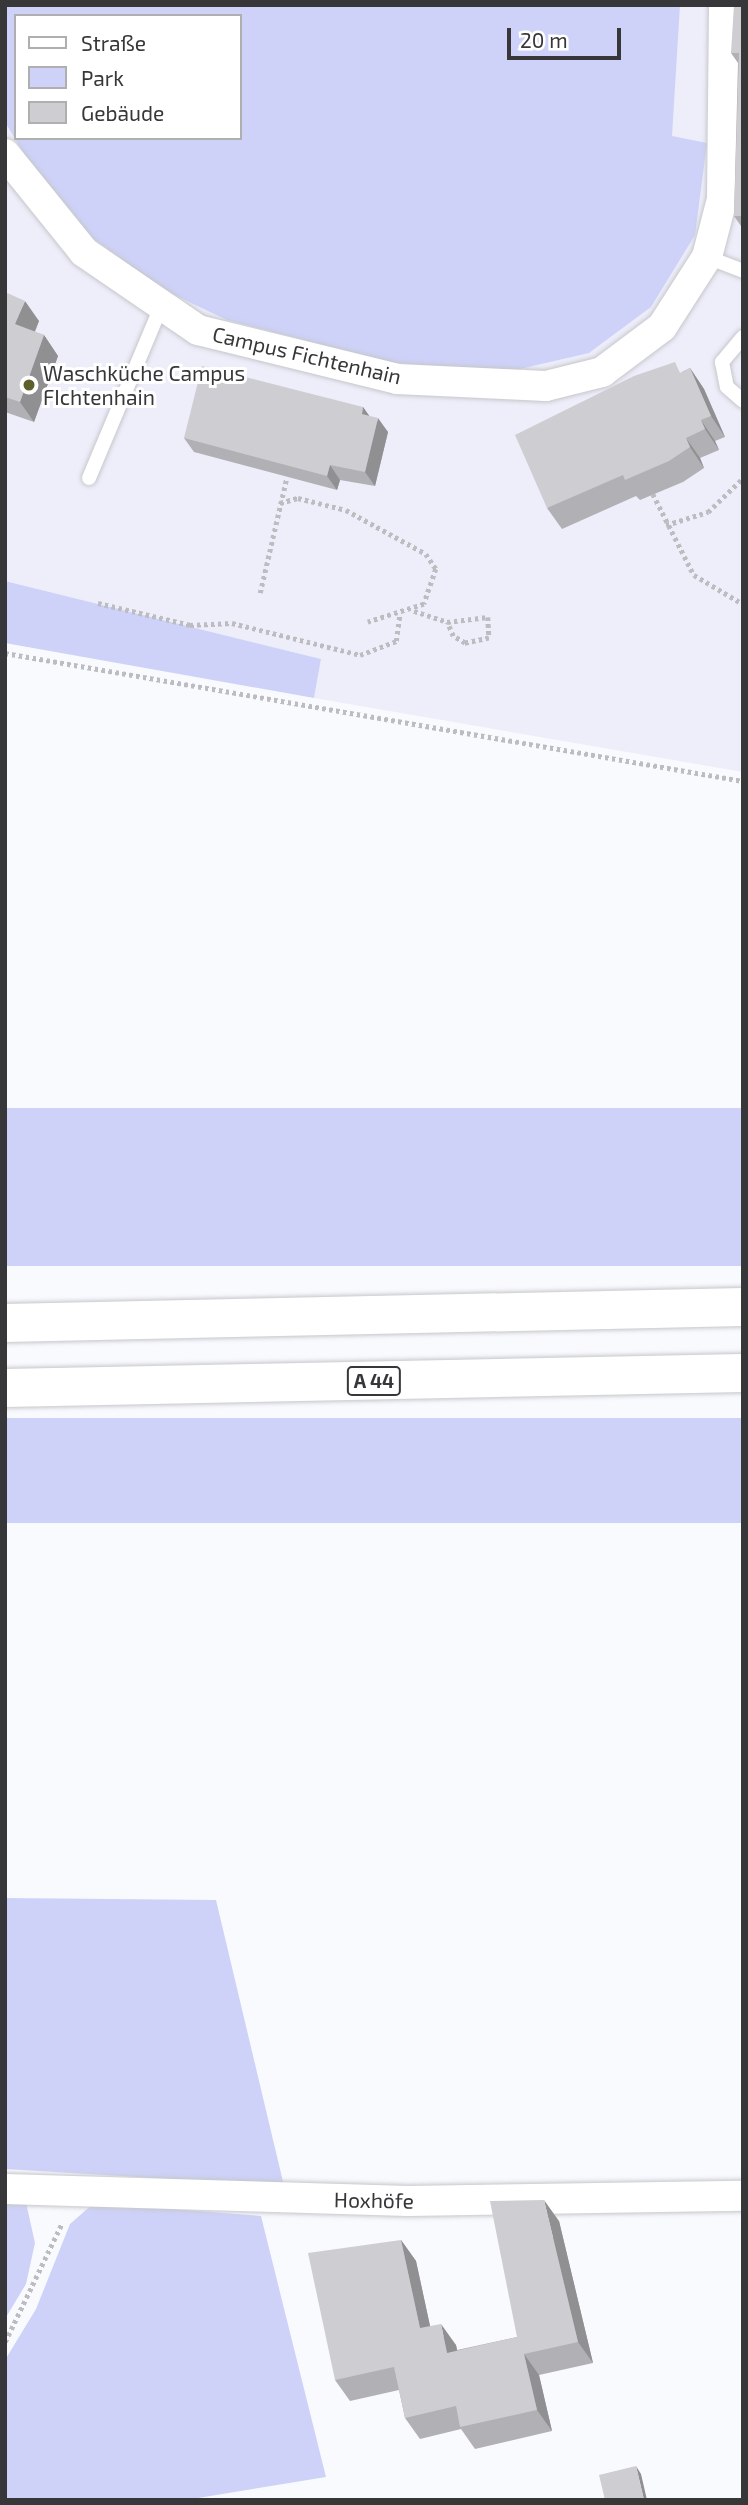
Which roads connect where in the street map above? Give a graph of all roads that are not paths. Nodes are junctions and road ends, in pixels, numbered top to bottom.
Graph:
1 (724, 5) edge
2 (5, 154) edge
3 (707, 257) junction
4 (743, 271) edge
5 (160, 309) junction
6 (743, 337) edge
7 (743, 401) edge
8 (89, 478) dead end
9 (743, 1307) edge
10 (5, 1323) edge
11 (743, 1373) edge
12 (5, 1388) edge
13 (5, 2189) edge
14 (743, 2196) edge

1 - 3 street, Campus Fichtenhain
2 - 5 street, Campus Fichtenhain
3 - 4 lane
3 - 5 street, Campus Fichtenhain
5 - 8 lane
6 - 7 lane
9 - 10 highway
11 - 12 highway, A 44
13 - 14 street, Hoxhöfe

